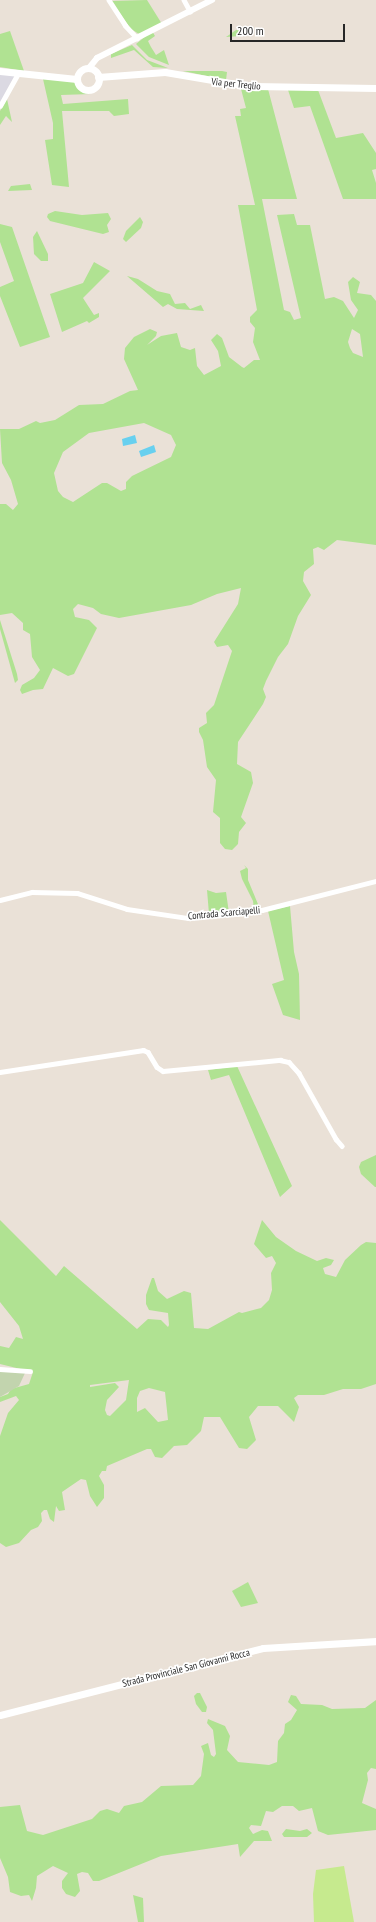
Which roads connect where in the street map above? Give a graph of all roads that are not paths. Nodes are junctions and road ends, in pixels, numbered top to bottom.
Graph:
1 (109, 0) edge
2 (184, 0) edge
3 (212, 0) edge
4 (190, 11) junction
5 (134, 39) junction
6 (89, 68) junction
7 (0, 71) edge
8 (18, 73) junction
9 (98, 77) junction
10 (77, 79) junction
11 (376, 88) edge
12 (0, 106) edge
13 (376, 881) edge
14 (0, 900) edge
15 (0, 1072) edge
16 (342, 1146) dead end
17 (1, 1369) edge
18 (30, 1371) dead end
19 (376, 1641) edge
20 (0, 1715) edge

1 - 5 street
2 - 4 street
3 - 4 street
4 - 5 street
5 - 6 street
6 - 9 main road
6 - 10 main road
7 - 8 main road
8 - 10 main road
8 - 12 street
9 - 10 main road
9 - 11 main road, Via per Treglio
13 - 14 street, Contrada Scarciapelli
15 - 16 street
17 - 18 street
19 - 20 main road, Strada Provinciale San Giovanni Rocca

